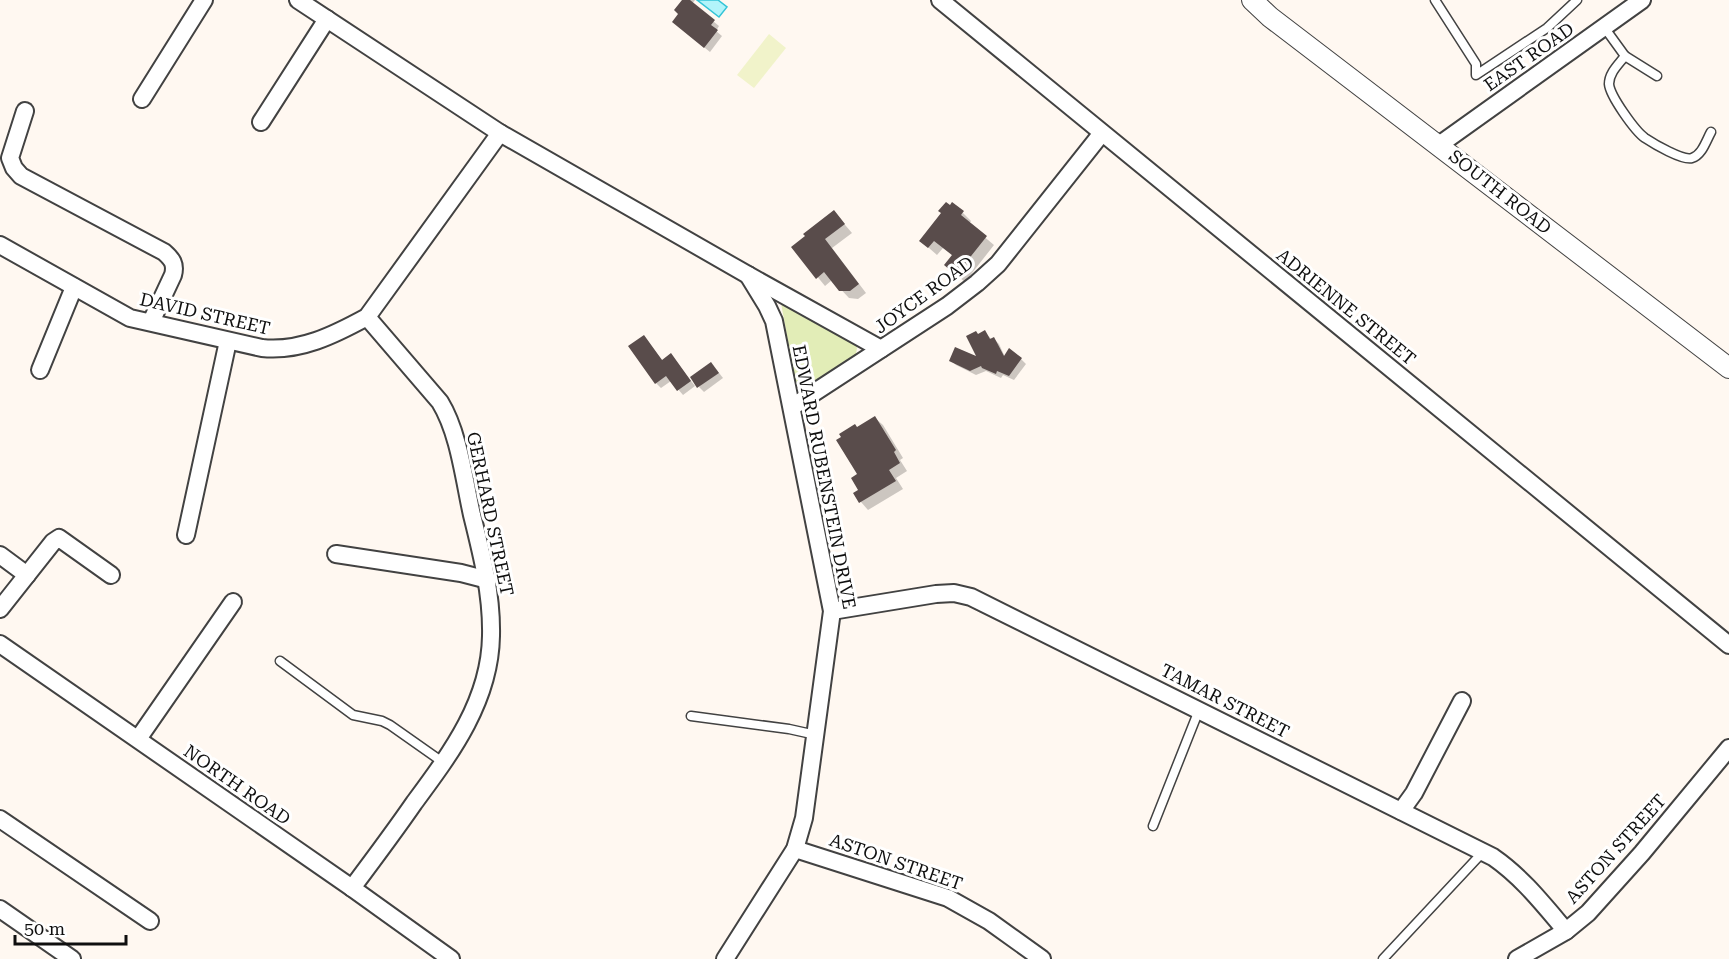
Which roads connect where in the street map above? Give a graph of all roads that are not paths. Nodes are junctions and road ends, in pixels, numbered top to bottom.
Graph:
1 (204, 0) edge
2 (298, 0) edge
3 (940, 0) edge
4 (1242, 0) edge
5 (1252, 0) edge
6 (1435, 0) edge
7 (1577, 0) edge
8 (1642, 0) edge
9 (1270, 17) junction
10 (327, 19) junction
11 (1604, 27) junction
12 (1625, 56) junction
13 (1657, 76) dead end
14 (142, 99) dead end
15 (25, 111) dead end
16 (261, 122) dead end
17 (1711, 132) dead end
18 (500, 133) junction
19 (1102, 133) junction
20 (1439, 145) junction
21 (0, 245) edge
22 (748, 275) junction
23 (74, 287) junction
24 (367, 316) junction
25 (151, 322) junction
26 (228, 341) junction
27 (881, 349) junction
28 (1729, 368) edge
29 (40, 370) dead end
30 (792, 407) junction
31 (186, 535) dead end
32 (336, 554) dead end
33 (0, 555) edge
34 (111, 574) dead end
35 (27, 575) junction
36 (488, 580) junction
37 (233, 602) dead end
38 (0, 609) edge
39 (832, 611) junction
40 (0, 644) edge
41 (1729, 645) edge
42 (280, 661) dead end
43 (1462, 701) dead end
44 (1199, 710) junction
45 (691, 716) dead end
46 (816, 735) junction
47 (138, 740) junction
48 (1729, 748) edge
49 (444, 763) junction
50 (1401, 811) junction
51 (0, 819) edge
52 (1153, 826) dead end
53 (795, 849) junction
54 (1483, 852) junction
55 (352, 888) junction
56 (0, 909) edge
57 (150, 921) dead end
58 (1566, 931) junction
59 (72, 959) edge
60 (451, 959) edge
61 (725, 959) edge
62 (1042, 959) edge
63 (1383, 959) edge
64 (1517, 959) edge

1 - 14 street
2 - 10 street, EDWARD RUBENSTEIN DRIVE
3 - 19 street, ADRIENNE STREET
4 - 9 street, SOUTH ROAD
5 - 9 street, SOUTH ROAD
6 - 7 lane
8 - 11 street, EAST ROAD
9 - 20 street, SOUTH ROAD
10 - 16 street
10 - 18 street, EDWARD RUBENSTEIN DRIVE
11 - 12 lane
11 - 20 street, EAST ROAD
12 - 13 lane
12 - 17 lane
15 - 25 street
18 - 22 street, EDWARD RUBENSTEIN DRIVE
18 - 24 street, DAVID STREET
19 - 27 street, JOYCE ROAD
19 - 41 street, ADRIENNE STREET
20 - 28 street, SOUTH ROAD
21 - 23 street, DAVID STREET
22 - 27 street, EDWARD RUBENSTEIN DRIVE
22 - 30 street, EDWARD RUBENSTEIN DRIVE
23 - 25 street, DAVID STREET
23 - 29 street
24 - 26 street, DAVID STREET
24 - 36 street, GERHARD STREET
25 - 26 street, DAVID STREET
26 - 31 street
27 - 30 street, JOYCE ROAD
30 - 39 street, EDWARD RUBENSTEIN DRIVE
32 - 36 street
33 - 35 street
34 - 35 street
35 - 38 street
36 - 49 street, GERHARD STREET
37 - 47 street
39 - 44 street, TAMAR STREET
39 - 46 street, EDWARD RUBENSTEIN DRIVE
40 - 47 street, NORTH ROAD
42 - 49 lane
43 - 50 street
44 - 50 street, TAMAR STREET
44 - 52 lane
45 - 46 lane
46 - 53 street, EDWARD RUBENSTEIN DRIVE
47 - 55 street, NORTH ROAD
48 - 58 street, ASTON STREET
49 - 55 street, GERHARD STREET
50 - 54 street, TAMAR STREET
51 - 57 street
53 - 61 street, EDWARD RUBENSTEIN DRIVE
53 - 62 street, ASTON STREET
54 - 58 street, TAMAR STREET
54 - 63 lane
55 - 60 street, NORTH ROAD
56 - 59 street
58 - 64 street, ASTON STREET

